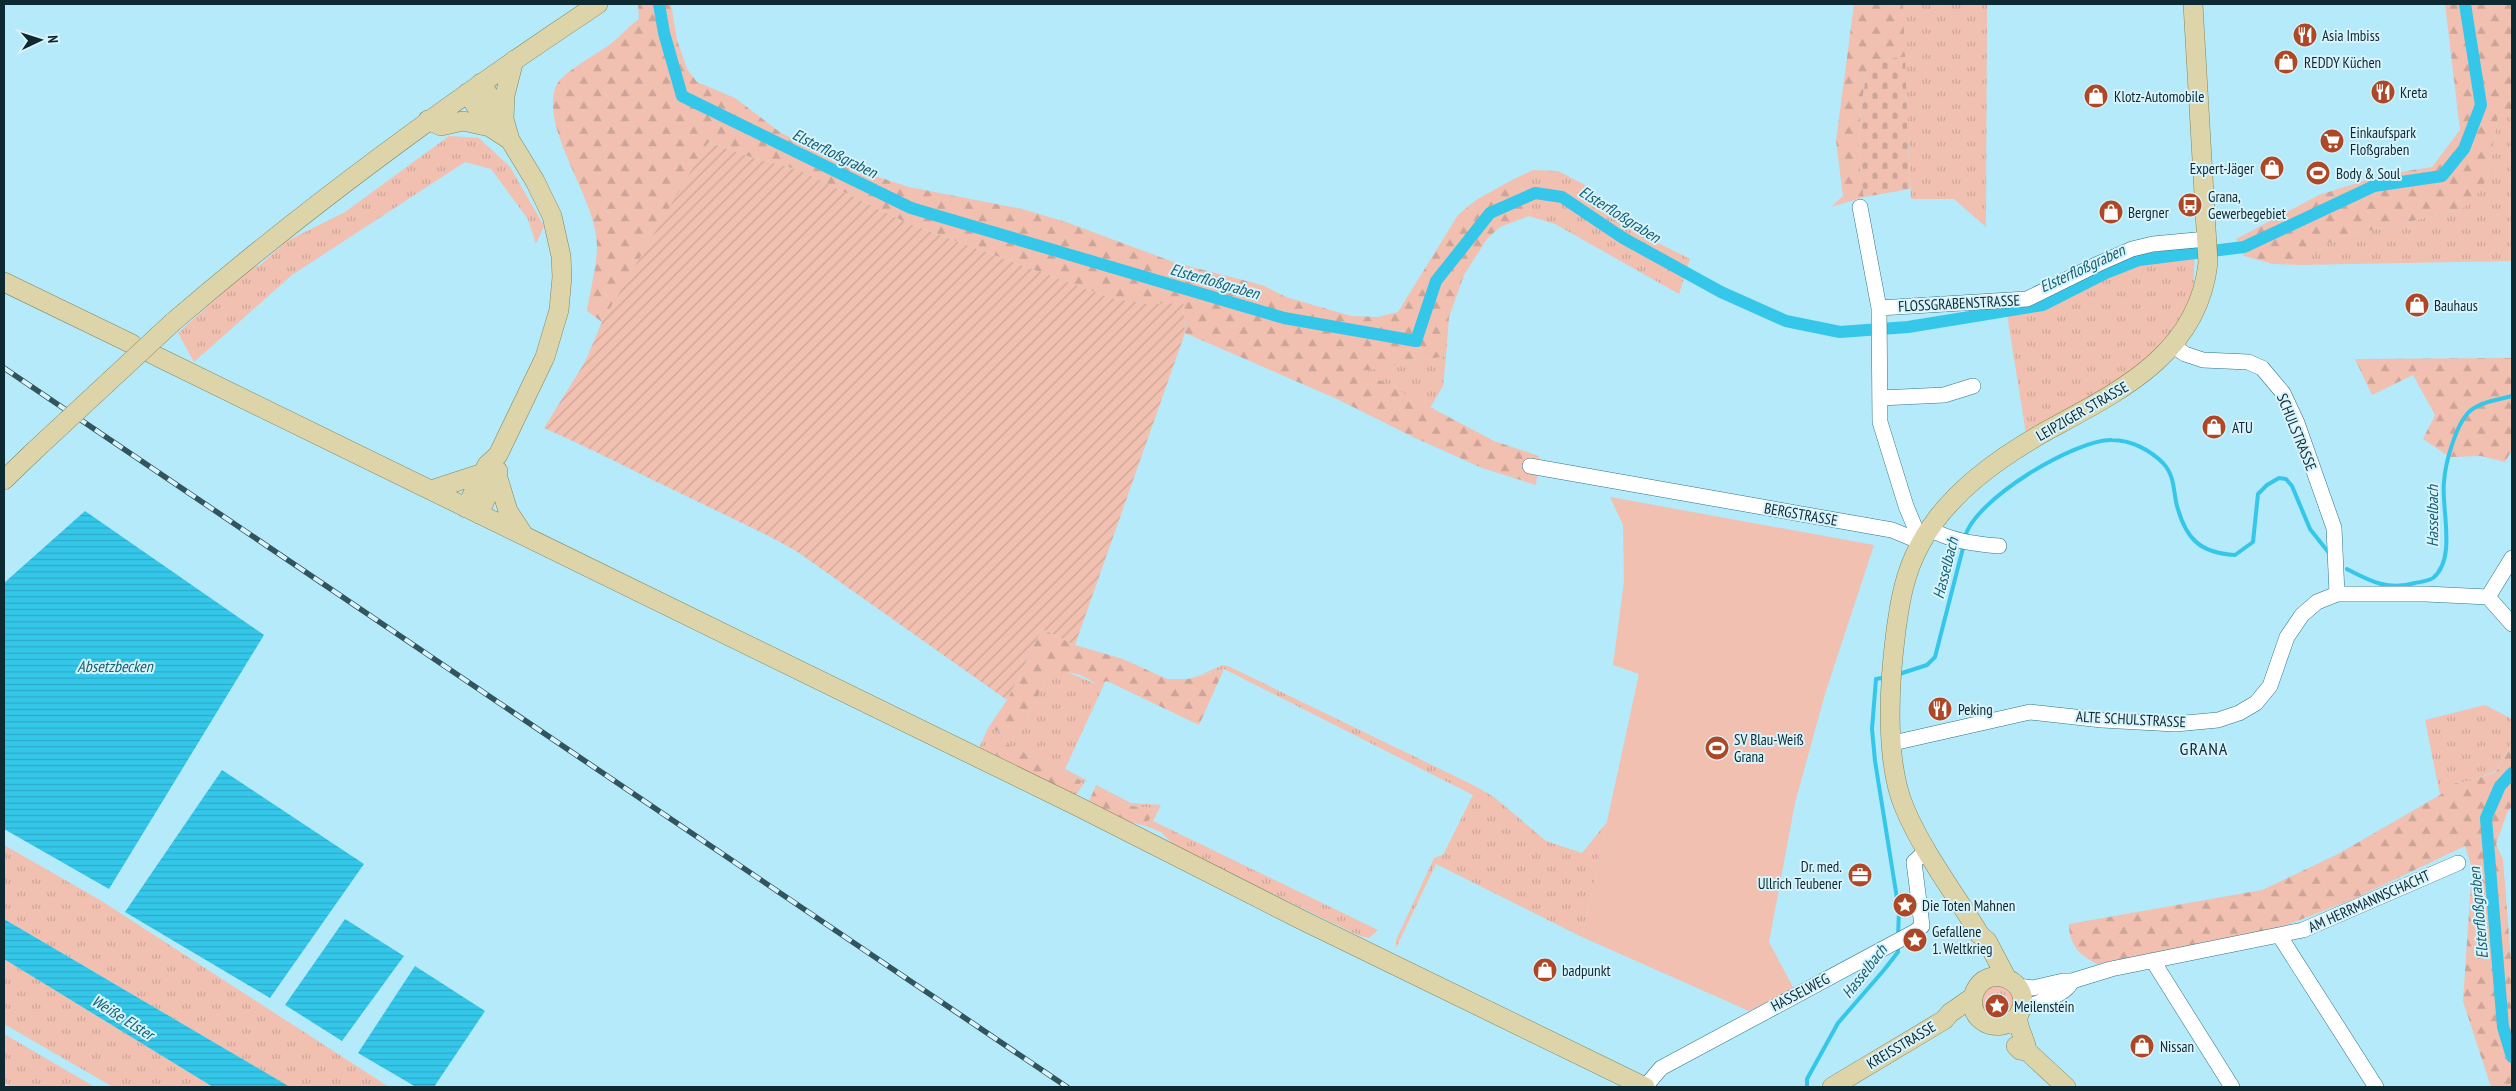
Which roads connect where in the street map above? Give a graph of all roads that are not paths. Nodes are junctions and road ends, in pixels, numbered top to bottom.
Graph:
1 (598, 4) edge
2 (2193, 4) edge
3 (514, 60) junction
4 (474, 88) junction
5 (428, 120) junction
6 (497, 123) junction
7 (1860, 208) dead end
8 (2207, 249) junction
9 (4, 282) edge
10 (1879, 322) junction
11 (132, 344) dead end
12 (2172, 345) junction
13 (152, 354) dead end
14 (1973, 386) dead end
15 (1880, 398) junction
16 (1530, 466) dead end
17 (490, 474) junction
18 (4, 480) edge
19 (431, 490) junction
20 (473, 511) junction
21 (524, 535) junction
22 (1926, 535) junction
23 (1999, 546) dead end
24 (2512, 558) edge
25 (2338, 594) junction
26 (2488, 597) junction
27 (2512, 624) edge
28 (1893, 743) junction
29 (1924, 852) junction
30 (2458, 863) dead end
31 (1980, 935) junction
32 (2280, 935) junction
33 (2153, 961) junction
34 (2012, 982) junction
35 (2072, 982) junction
36 (1977, 990) junction
37 (2020, 1013) junction
38 (1944, 1020) junction
39 (1987, 1023) junction
40 (2027, 1050) junction
41 (1645, 1087) edge
42 (1832, 1087) edge
43 (2066, 1087) edge
44 (2232, 1087) edge
45 (2376, 1087) edge

1 - 3 main road
2 - 8 main road, LEIPZIGER STRASSE
3 - 4 main road
3 - 6 main road
4 - 5 main road
4 - 6 main road
5 - 6 main road
5 - 18 main road, bridge
6 - 17 main road
7 - 10 street
8 - 10 street, FLOSSGRABENSTRASSE
8 - 12 main road, LEIPZIGER STRASSE
9 - 11 main road
10 - 15 street
12 - 22 main road, LEIPZIGER STRASSE
12 - 25 street, SCHULSTRASSE
13 - 19 main road, HASSELWEG
14 - 15 street
15 - 22 street
16 - 22 street, BERGSTRASSE
17 - 19 main road
17 - 20 main road
17 - 21 main road
19 - 20 main road, HASSELWEG
20 - 21 main road, HASSELWEG
21 - 41 main road, HASSELWEG
22 - 23 street
22 - 28 main road, LEIPZIGER STRASSE
24 - 26 street
25 - 26 street, ALTE SCHULSTRASSE
25 - 28 street, ALTE SCHULSTRASSE
26 - 27 street
28 - 29 main road, LEIPZIGER STRASSE
29 - 31 main road, LEIPZIGER STRASSE
29 - 41 street, HASSELWEG
30 - 32 street, AM HERRMANNSCHACHT
31 - 34 main road, LEIPZIGER STRASSE
31 - 36 main road, LEIPZIGER STRASSE
32 - 33 street, AM HERRMANNSCHACHT
32 - 45 street
33 - 35 street, AM HERRMANNSCHACHT
33 - 44 street
34 - 35 street, AM HERRMANNSCHACHT
34 - 36 main road
34 - 37 main road
35 - 37 street, AM HERRMANNSCHACHT
36 - 38 main road, KREISSTRASSE
36 - 39 main road
37 - 39 main road
37 - 40 main road
38 - 39 main road, KREISSTRASSE
38 - 42 main road, KREISSTRASSE
39 - 40 main road
40 - 43 main road

